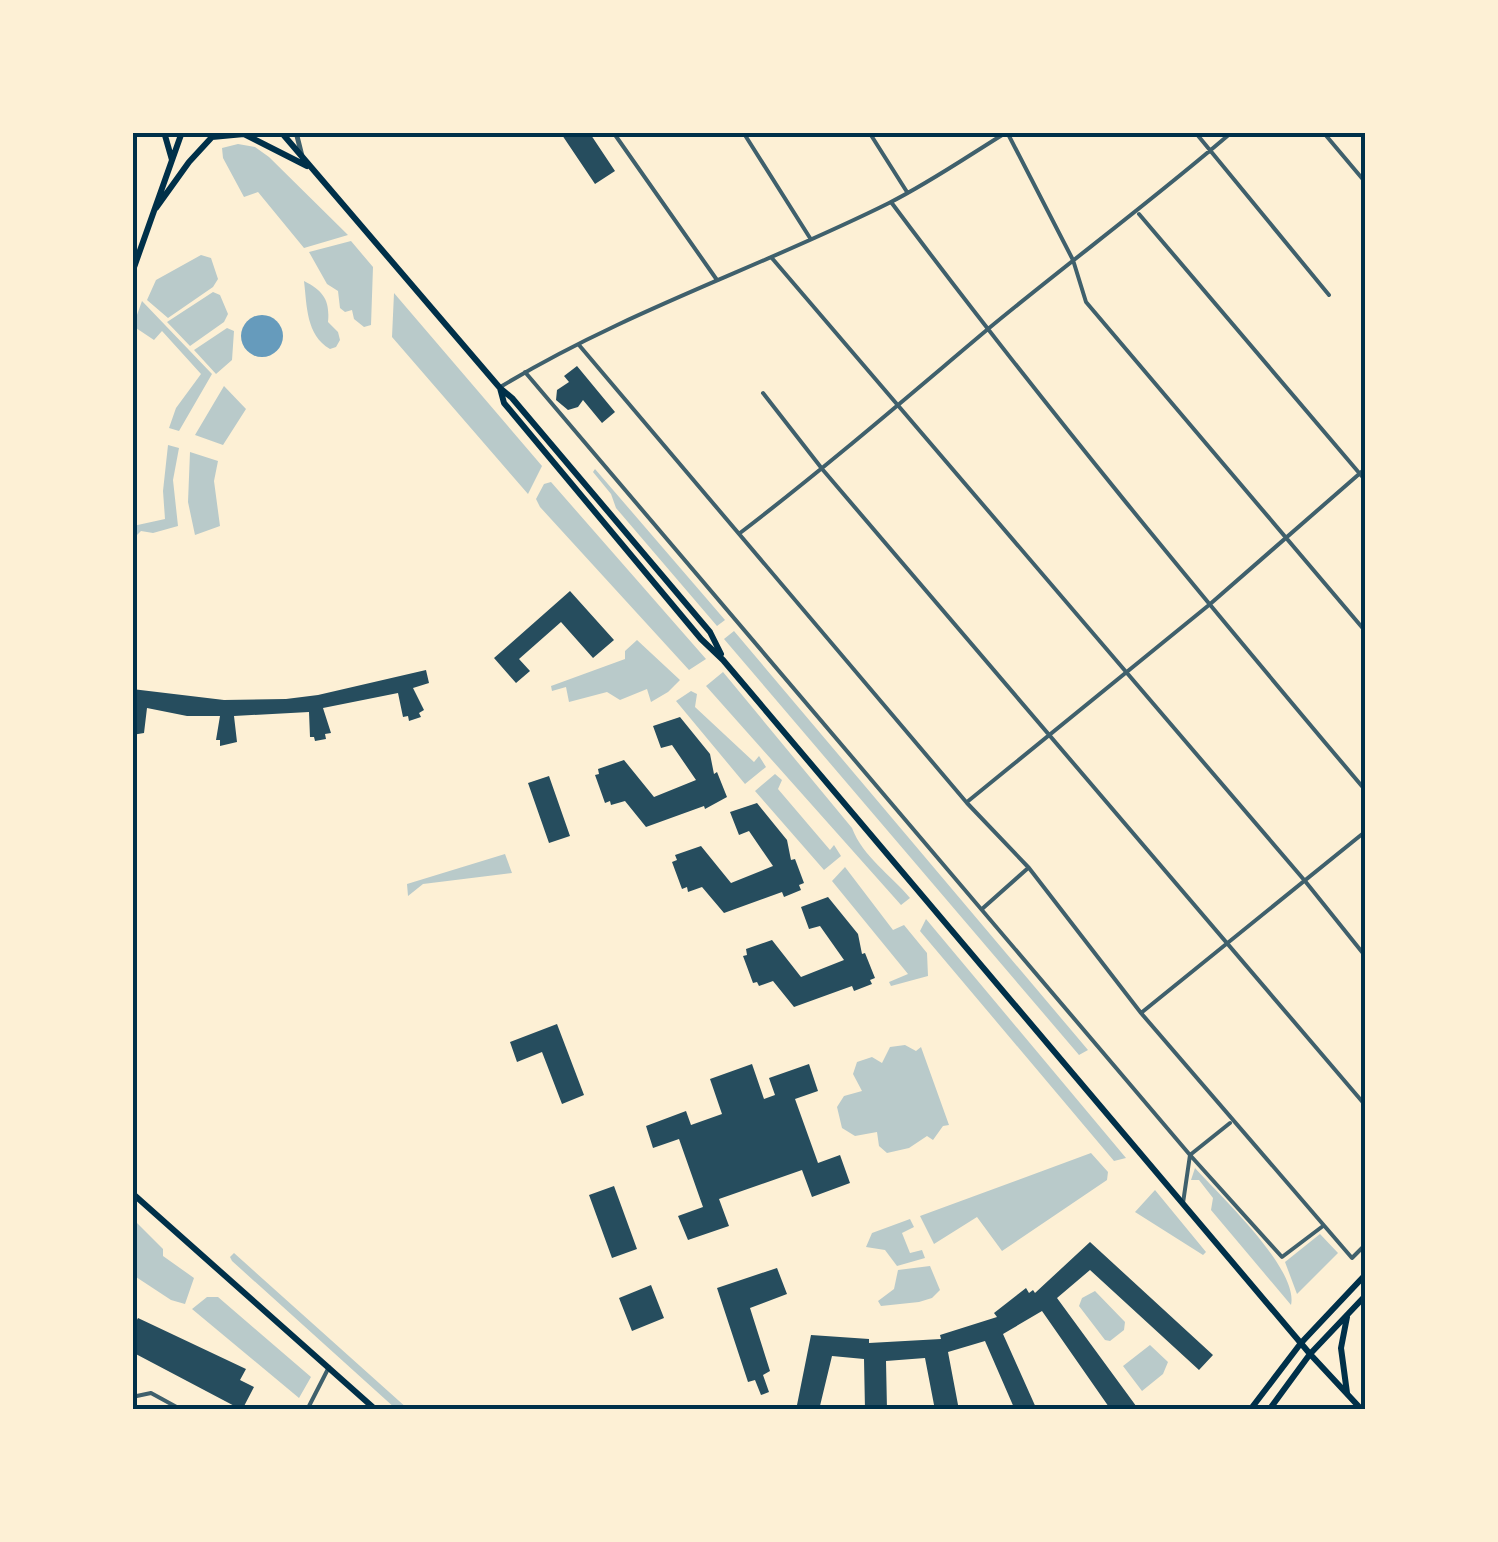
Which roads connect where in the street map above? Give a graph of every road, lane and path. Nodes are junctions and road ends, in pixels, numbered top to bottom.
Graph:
1 (164, 132) edge
2 (182, 132) edge
3 (280, 132) edge
4 (296, 132) edge
5 (613, 132) edge
6 (743, 132) edge
7 (869, 132) edge
8 (1007, 132) edge
9 (1194, 132) edge
10 (1232, 132) edge
11 (1323, 132) edge
12 (1210, 152) junction
13 (303, 159) junction
14 (172, 160) junction
15 (311, 168) junction
16 (1366, 183) edge
17 (907, 193) junction
18 (891, 202) junction
19 (156, 208) junction
20 (1138, 212) junction
21 (811, 239) junction
22 (771, 257) junction
23 (1073, 260) junction
24 (132, 274) edge
25 (717, 280) junction
26 (1329, 294) dead end
27 (987, 330) junction
28 (579, 345) junction
29 (525, 372) junction
30 (500, 388) junction
31 (763, 393) dead end
32 (898, 406) junction
33 (1366, 468) edge
34 (823, 470) junction
35 (1360, 474) junction
36 (1366, 480) edge
37 (739, 534) junction
38 (1284, 537) junction
39 (1209, 606) junction
40 (1366, 632) edge
41 (1126, 674) junction
42 (1049, 736) junction
43 (1366, 792) edge
44 (966, 803) junction
45 (1366, 830) edge
46 (1029, 868) junction
47 (1305, 881) junction
48 (982, 909) junction
49 (1227, 946) junction
50 (1366, 958) edge
51 (1141, 1013) junction
52 (1366, 1106) edge
53 (1231, 1121) junction
54 (1190, 1155) junction
55 (132, 1193) edge
56 (1184, 1204) junction
57 (1324, 1225) junction
58 (1366, 1244) edge
59 (1366, 1274) edge
60 (1366, 1295) edge
61 (1348, 1314) junction
62 (1301, 1344) junction
63 (1310, 1354) junction
64 (329, 1368) junction
65 (1347, 1394) junction
66 (132, 1397) edge
67 (309, 1409) edge
68 (182, 1410) edge
69 (376, 1410) edge
70 (1250, 1410) edge
71 (1268, 1410) edge
72 (1362, 1410) edge

1 - 14 main road
2 - 14 main road
3 - 13 main road
4 - 13 street
5 - 25 street
6 - 21 street
7 - 17 street
8 - 17 street
8 - 23 street
9 - 12 street
10 - 12 street
11 - 16 street
12 - 20 street
12 - 26 street
13 - 15 main road
14 - 19 main road
15 - 19 main road
15 - 30 main road
17 - 18 street
18 - 21 street
18 - 27 street
19 - 24 main road
20 - 23 street
20 - 35 street
21 - 22 street
22 - 25 street
22 - 32 street
23 - 27 street
23 - 38 street
25 - 28 street
27 - 32 street
27 - 39 street
28 - 29 street
28 - 37 street
29 - 30 street
29 - 48 street
30 - 56 main road
31 - 34 street
32 - 34 street
32 - 41 street
33 - 35 street
34 - 37 street
34 - 42 street
35 - 36 street
35 - 38 street
37 - 44 street
38 - 39 street
38 - 40 street
39 - 41 street
39 - 43 street
41 - 42 street
41 - 47 street
42 - 44 street
42 - 49 street
44 - 46 street
45 - 47 street
46 - 48 street
46 - 51 street
47 - 49 street
47 - 50 street
48 - 54 street
49 - 51 street
49 - 52 street
51 - 53 street
53 - 54 street
53 - 57 street
54 - 56 street
54 - 57 street
55 - 64 main road
56 - 62 main road
57 - 58 street
59 - 62 main road
60 - 61 main road
61 - 63 main road
61 - 65 main road
62 - 63 main road
62 - 70 main road
63 - 65 main road
63 - 71 main road
64 - 67 street
64 - 69 main road
65 - 72 main road
66 - 68 street

